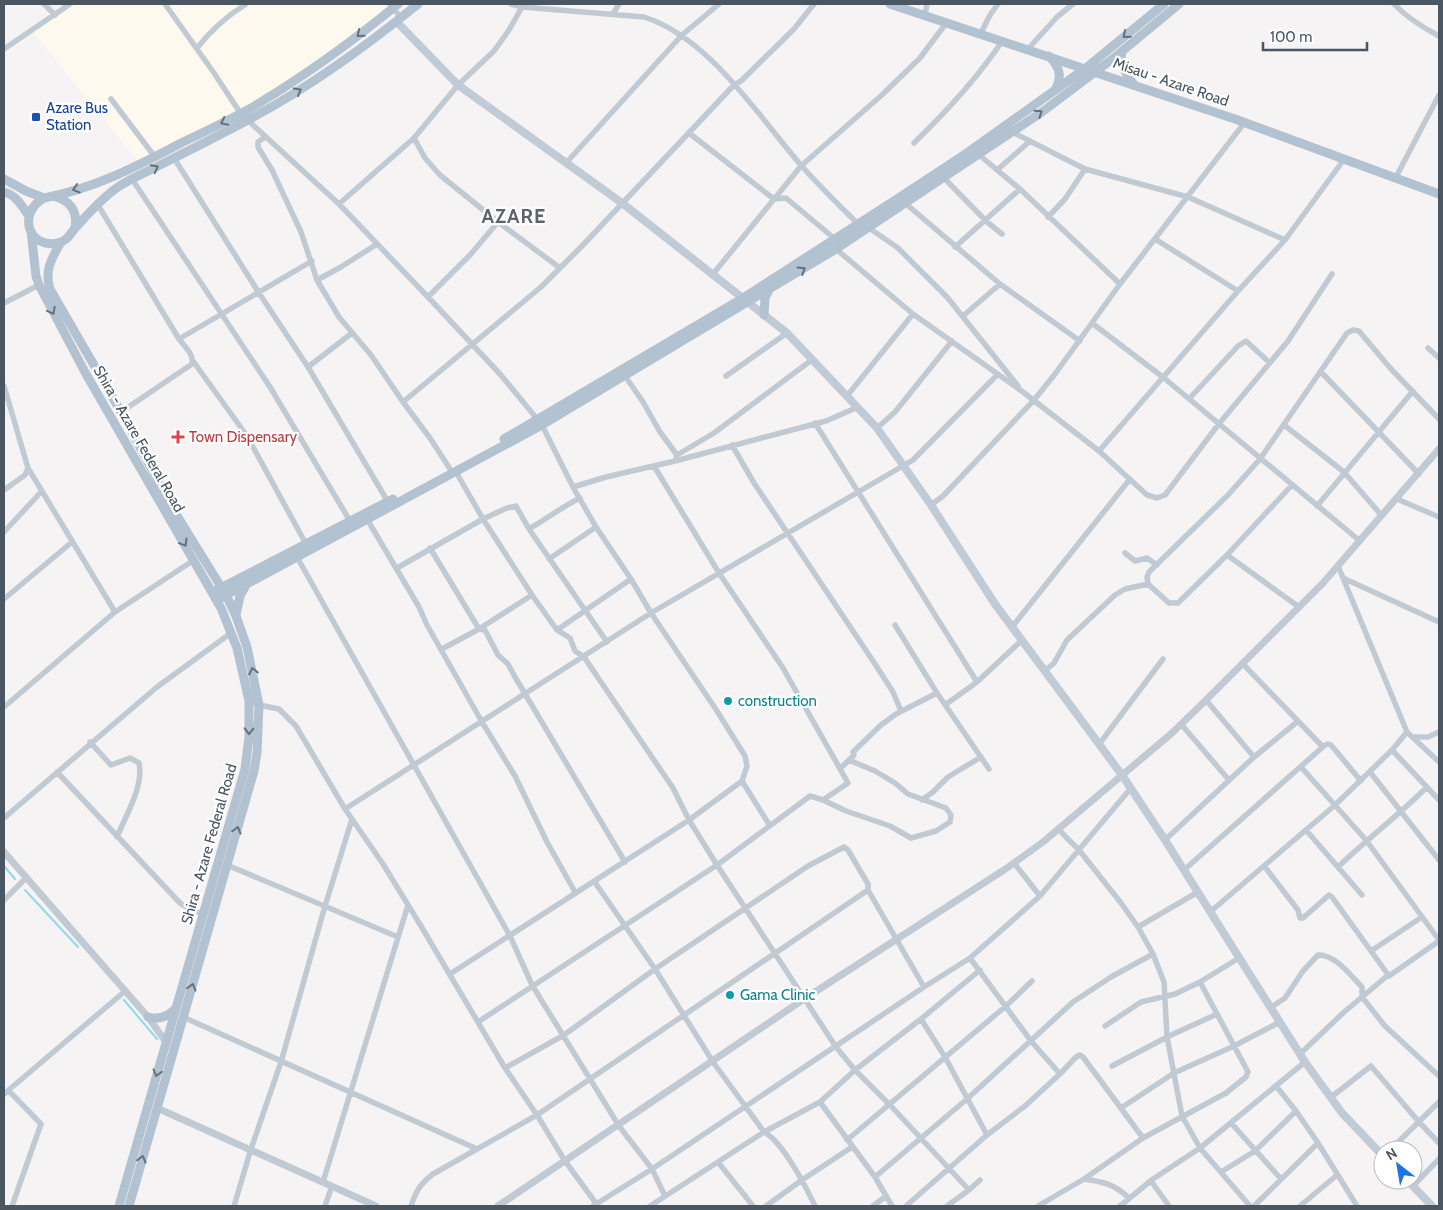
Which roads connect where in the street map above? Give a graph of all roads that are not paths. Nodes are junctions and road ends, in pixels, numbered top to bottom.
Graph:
1 (44, 4) edge
2 (70, 4) edge
3 (166, 4) edge
4 (246, 4) edge
5 (418, 4) edge
6 (511, 4) edge
7 (619, 4) edge
8 (720, 4) edge
9 (814, 4) edge
10 (890, 4) edge
11 (927, 4) edge
12 (998, 4) edge
13 (1073, 4) edge
14 (1164, 4) edge
15 (1179, 4) edge
16 (1394, 4) edge
17 (394, 5) edge
18 (522, 7) junction
19 (613, 14) junction
20 (55, 15) junction
21 (924, 15) junction
22 (398, 20) junction
23 (947, 22) junction
24 (981, 33) junction
25 (682, 35) junction
26 (1439, 36) edge
27 (1003, 40) junction
28 (197, 48) junction
29 (1028, 49) junction
30 (4, 50) edge
31 (1122, 51) junction
32 (1048, 55) junction
33 (1086, 68) junction
34 (1096, 71) junction
35 (1133, 84) junction
36 (458, 85) junction
37 (734, 85) junction
38 (1055, 90) junction
39 (1439, 95) edge
40 (111, 99) dead end
41 (244, 117) junction
42 (1245, 122) junction
43 (1012, 132) junction
44 (689, 133) junction
45 (265, 137) junction
46 (414, 138) junction
47 (1030, 141) junction
48 (914, 143) dead end
49 (978, 154) junction
50 (155, 157) junction
51 (174, 158) junction
52 (1345, 158) junction
53 (566, 163) junction
54 (801, 166) junction
55 (1085, 169) junction
56 (997, 170) junction
57 (1396, 177) junction
58 (944, 178) junction
59 (4, 179) edge
60 (132, 179) junction
61 (1020, 189) junction
62 (4, 192) edge
63 (1439, 194) edge
64 (48, 197) junction
65 (1188, 197) junction
66 (774, 200) junction
67 (622, 203) junction
68 (905, 203) junction
69 (339, 204) junction
70 (98, 205) junction
71 (28, 216) junction
72 (1048, 217) junction
73 (986, 221) junction
74 (498, 222) junction
75 (858, 224) junction
76 (75, 228) junction
77 (869, 228) junction
78 (31, 231) junction
79 (1002, 234) dead end
80 (835, 238) junction
81 (1155, 239) junction
82 (1285, 240) junction
83 (61, 242) junction
84 (377, 244) junction
85 (955, 247) junction
86 (836, 249) junction
87 (312, 261) junction
88 (560, 268) junction
89 (713, 274) junction
90 (1332, 274) dead end
91 (317, 280) junction
92 (1000, 284) junction
93 (1120, 284) junction
94 (39, 285) junction
95 (769, 290) junction
96 (1238, 291) junction
97 (259, 293) junction
98 (428, 297) junction
99 (746, 300) junction
100 (4, 304) edge
101 (913, 314) junction
102 (221, 315) junction
103 (764, 315) junction
104 (963, 316) junction
105 (1092, 323) junction
106 (352, 333) junction
107 (787, 333) junction
108 (180, 339) junction
109 (1080, 341) junction
110 (952, 342) junction
111 (472, 346) junction
112 (1428, 348) dead end
113 (1439, 358) edge
114 (813, 359) junction
115 (193, 361) junction
116 (1270, 363) junction
117 (94, 367) junction
118 (308, 367) junction
119 (1321, 372) junction
120 (86, 374) junction
121 (998, 374) junction
122 (625, 376) junction
123 (726, 376) dead end
124 (1164, 378) junction
125 (4, 386) edge
126 (1413, 391) junction
127 (1023, 392) junction
128 (847, 396) junction
129 (1034, 400) junction
130 (1189, 400) junction
131 (403, 402) junction
132 (858, 407) junction
133 (121, 412) junction
134 (1439, 418) edge
135 (540, 422) junction
136 (815, 423) junction
137 (1218, 424) junction
138 (1284, 425) junction
139 (877, 428) junction
140 (1379, 431) junction
141 (732, 445) junction
142 (1439, 449) edge
143 (1099, 451) junction
144 (676, 458) junction
145 (1260, 459) junction
146 (902, 465) junction
147 (654, 466) junction
148 (28, 468) junction
149 (453, 470) junction
150 (1344, 472) junction
151 (1419, 474) junction
152 (1130, 479) junction
153 (1292, 485) junction
154 (573, 487) junction
155 (4, 490) edge
156 (858, 491) junction
157 (41, 492) junction
158 (580, 498) junction
159 (1397, 499) junction
160 (388, 502) junction
161 (931, 505) junction
162 (1317, 506) junction
163 (1382, 516) junction
164 (1439, 517) edge
165 (483, 519) junction
166 (367, 520) junction
167 (350, 521) junction
168 (596, 527) junction
169 (529, 530) junction
170 (4, 532) edge
171 (787, 532) junction
172 (1360, 541) junction
173 (72, 542) junction
174 (306, 544) junction
175 (430, 548) junction
176 (1125, 553) dead end
177 (1227, 556) junction
178 (297, 557) junction
179 (549, 559) junction
180 (194, 560) junction
181 (1157, 565) junction
182 (1338, 566) junction
183 (396, 568) junction
184 (211, 570) junction
185 (719, 573) junction
186 (1344, 578) junction
187 (631, 579) junction
188 (245, 580) junction
189 (1148, 584) junction
190 (220, 594) junction
191 (532, 595) junction
192 (4, 600) edge
193 (1299, 607) junction
194 (584, 610) junction
195 (115, 612) junction
196 (652, 614) junction
197 (236, 616) junction
198 (1439, 622) edge
199 (895, 625) dead end
200 (1012, 628) junction
201 (479, 629) junction
202 (557, 630) junction
203 (231, 632) junction
204 (1022, 640) junction
205 (607, 642) junction
206 (442, 649) junction
207 (584, 657) junction
208 (1164, 659) dead end
209 (1242, 663) junction
210 (1046, 670) junction
211 (977, 682) junction
212 (937, 694) junction
213 (525, 695) junction
214 (1206, 700) junction
215 (249, 701) junction
216 (259, 705) junction
217 (945, 705) junction
218 (4, 707) edge
219 (901, 711) junction
220 (482, 722) junction
221 (1297, 722) junction
222 (1181, 724) junction
223 (1407, 732) junction
224 (1439, 732) edge
225 (1413, 738) junction
226 (90, 742) junction
227 (1100, 743) junction
228 (1323, 747) junction
229 (1392, 750) junction
230 (980, 757) junction
231 (1254, 757) junction
232 (849, 760) junction
233 (1439, 762) edge
234 (414, 766) junction
235 (840, 768) junction
236 (1301, 768) junction
237 (989, 769) dead end
238 (57, 772) junction
239 (1370, 772) junction
240 (1122, 775) junction
241 (1229, 780) junction
242 (742, 781) junction
243 (1361, 781) junction
244 (1427, 787) junction
245 (1131, 788) junction
246 (823, 800) junction
247 (922, 800) junction
248 (1439, 800) edge
249 (1334, 806) junction
250 (345, 809) junction
251 (1401, 812) junction
252 (4, 818) edge
253 (352, 819) junction
254 (689, 820) junction
255 (770, 826) junction
256 (1058, 829) junction
257 (1306, 830) junction
258 (117, 837) junction
259 (1166, 840) junction
260 (1366, 840) junction
261 (1079, 850) junction
262 (4, 852) edge
263 (1439, 860) edge
264 (625, 862) junction
265 (1014, 863) junction
266 (227, 865) junction
267 (716, 865) junction
268 (1264, 867) junction
269 (1338, 867) junction
270 (1184, 870) junction
271 (26, 878) junction
272 (594, 881) junction
273 (868, 890) junction
274 (575, 892) junction
275 (1198, 892) junction
276 (1362, 895) dead end
277 (1040, 896) junction
278 (4, 900) edge
279 (408, 905) junction
280 (325, 906) junction
281 (745, 909) junction
282 (1210, 912) junction
283 (203, 914) junction
284 (1422, 917) junction
285 (624, 925) junction
286 (1138, 927) junction
287 (510, 936) junction
288 (398, 937) junction
289 (898, 939) junction
290 (1439, 941) edge
291 (1371, 951) junction
292 (774, 954) junction
293 (1153, 954) junction
294 (970, 958) junction
295 (1239, 958) junction
296 (655, 969) junction
297 (980, 970) junction
298 (450, 974) junction
299 (1389, 976) junction
300 (1032, 981) dead end
301 (1200, 982) junction
302 (532, 985) junction
303 (924, 986) junction
304 (124, 992) junction
305 (1165, 996) junction
306 (1362, 997) junction
307 (804, 999) junction
308 (1006, 1006) junction
309 (176, 1008) junction
310 (1270, 1008) junction
311 (1217, 1014) junction
312 (684, 1015) junction
313 (148, 1017) junction
314 (183, 1017) junction
315 (921, 1019) junction
316 (478, 1022) junction
317 (1280, 1022) junction
318 (1105, 1026) dead end
319 (564, 1035) junction
320 (1167, 1037) junction
321 (1032, 1041) junction
322 (166, 1042) junction
323 (1234, 1046) junction
324 (836, 1047) junction
325 (1300, 1054) junction
326 (945, 1057) junction
327 (281, 1062) junction
328 (713, 1062) junction
329 (1305, 1062) junction
330 (1112, 1066) dead end
331 (505, 1068) junction
332 (855, 1070) junction
333 (1060, 1074) junction
334 (1174, 1074) junction
335 (1439, 1076) edge
336 (591, 1079) junction
337 (1276, 1086) junction
338 (6, 1092) edge
339 (350, 1092) junction
340 (1330, 1098) junction
341 (967, 1099) junction
342 (820, 1102) junction
343 (1439, 1102) edge
344 (890, 1104) junction
345 (746, 1107) junction
346 (157, 1108) junction
347 (1120, 1108) junction
348 (1296, 1111) junction
349 (537, 1115) junction
350 (1182, 1116) junction
351 (1419, 1122) junction
352 (1232, 1124) junction
353 (619, 1126) junction
354 (764, 1132) junction
355 (987, 1135) junction
356 (1143, 1138) junction
357 (921, 1139) junction
358 (847, 1140) junction
359 (1400, 1140) edge
360 (1318, 1143) junction
361 (1439, 1143) edge
362 (1373, 1146) edge
363 (852, 1147) junction
364 (1200, 1148) junction
365 (251, 1149) junction
366 (477, 1150) junction
367 (1255, 1152) junction
368 (1439, 1159) edge
369 (565, 1162) junction
370 (718, 1162) junction
371 (652, 1169) junction
372 (950, 1169) junction
373 (1221, 1172) junction
374 (1423, 1172) edge
375 (1337, 1175) junction
376 (875, 1177) junction
377 (1084, 1179) junction
378 (802, 1180) junction
379 (980, 1180) dead end
380 (1281, 1180) junction
381 (1150, 1181) junction
382 (323, 1182) junction
383 (332, 1186) junction
384 (969, 1190) junction
385 (1417, 1190) edge
386 (665, 1196) junction
387 (886, 1196) junction
388 (1129, 1198) junction
389 (596, 1205) edge
390 (12, 1206) edge
391 (119, 1206) edge
392 (129, 1206) edge
393 (234, 1206) edge
394 (325, 1206) edge
395 (376, 1206) edge
396 (411, 1206) edge
397 (498, 1206) edge
398 (650, 1206) edge
399 (753, 1206) edge
400 (766, 1206) edge
401 (815, 1206) edge
402 (873, 1206) edge
403 (892, 1206) edge
404 (906, 1206) edge
405 (947, 1206) edge
406 (1038, 1206) edge
407 (1120, 1206) edge
408 (1169, 1206) edge
409 (1250, 1206) edge
410 (1254, 1206) edge
411 (1300, 1206) edge
412 (1357, 1206) edge
413 (1432, 1206) edge

1 - 20 street
2 - 20 street
3 - 28 street
4 - 28 street
5 - 22 main road
6 - 18 street
7 - 19 street
8 - 25 street
9 - 37 street
10 - 21 main road, Misau - Azare Road
11 - 21 street
12 - 24 street
13 - 29 street
14 -> 33 main road
15 - 31 main road
16 - 26 street
17 - 22 street
17 -> 41 main road
18 - 19 street
18 - 36 street
19 - 25 street
20 - 30 street
21 - 23 main road, Misau - Azare Road
22 - 36 main road
41 -> 22 main road
23 - 24 main road, Misau - Azare Road
23 - 54 street
24 - 27 main road, Misau - Azare Road
25 - 37 street
25 - 53 street
27 - 29 main road, Misau - Azare Road
27 - 48 street
28 - 41 street
29 - 32 main road, Misau - Azare Road
31 - 34 main road
31 - 35 main road
32 - 33 main road, Misau - Azare Road
32 - 38 main road
33 - 34 main road, Misau - Azare Road
33 - 38 main road
34 - 35 main road, Misau - Azare Road
43 -> 34 main road
35 - 42 main road, Misau - Azare Road
36 - 46 street
36 - 53 main road
37 - 44 street
37 - 54 street
38 - 75 main road
39 - 57 street
40 - 50 street
41 - 45 street
41 -> 50 main road
41 - 51 main road
42 - 52 main road, Misau - Azare Road
42 - 65 street
43 - 47 street
43 - 49 main road
44 - 66 street
44 - 67 street
45 - 69 street
45 - 87 street
46 - 69 street
46 - 74 street
47 - 55 street
47 - 56 street
49 - 56 street
49 - 58 main road
50 -> 64 main road
60 -> 51 main road
51 - 97 street
52 - 57 main road, Misau - Azare Road
52 - 82 street
53 - 67 main road
54 - 66 street
54 - 75 street
55 - 65 street
55 - 72 street
56 - 61 street
57 - 63 main road, Misau - Azare Road
58 - 68 main road
58 - 73 street
59 - 64 main road
60 - 70 main road
60 - 102 street
61 - 72 street
61 - 73 street
62 - 71 main road
64 - 71 main road
64 - 76 main road
65 - 81 street
65 - 82 street
66 - 80 street
66 - 89 street
67 - 88 street
67 - 89 main road
68 - 77 main road
68 - 85 street
69 - 84 street
70 - 76 main road
70 - 108 street
71 - 78 main road
72 - 93 street
73 - 79 street
73 - 85 street
74 - 88 street
74 - 98 street
75 - 80 main road
76 - 83 main road
77 - 86 main road
77 - 104 street
78 - 83 main road
78 - 94 main road, Shira - Azare Federal Road
80 - 99 main road
81 - 93 street
81 - 96 street
82 - 96 street
83 - 117 main road, Shira - Azare Federal Road
84 - 91 street
84 - 98 street
85 - 92 street
95 -> 86 main road
86 - 101 street
87 - 91 street
87 - 97 street
88 - 111 street
89 - 99 main road
90 - 116 street
91 - 106 street
92 - 104 street
92 - 109 street
93 - 105 street
94 - 100 street
94 -> 120 main road, Shira - Azare Federal Road
95 - 99 main road
95 - 103 main road
96 - 124 street
97 - 102 street
97 - 118 street
98 - 111 street
99 - 103 main road
99 - 122 main road
99 - 135 main road
101 - 110 street
101 - 128 street
102 - 108 street
102 - 167 street
103 - 107 main road
104 - 127 street
105 - 109 street
105 - 124 street
106 - 118 street
106 - 131 street
107 - 114 main road
107 - 123 street
108 - 115 street
109 - 129 street
110 - 121 street
110 - 139 street
111 - 131 street
111 - 135 street
112 - 113 street
114 - 128 main road
114 - 144 street
115 - 133 street
115 - 174 street
116 - 130 street
116 - 137 street
117 - 120 main road
117 - 133 main road, Shira - Azare Federal Road
118 - 160 street
119 - 126 street
119 - 138 street
119 - 140 street
120 -> 180 main road, Shira - Azare Federal Road
121 - 127 street
121 - 146 street
122 - 135 main road
122 - 144 street
124 - 130 street
124 - 143 street
125 - 148 street
126 - 134 street
126 - 140 street
127 - 129 street
128 - 132 main road
129 - 143 street
129 - 161 street
130 - 137 street
131 - 149 street
132 - 136 street
132 - 139 main road
133 - 184 main road, Shira - Azare Federal Road
135 - 149 main road
135 - 154 street
136 - 141 street
136 - 156 street
137 - 145 street
137 - 152 street
138 - 145 street
138 - 150 street
139 - 146 main road
140 - 150 street
140 - 151 street
141 - 144 street
141 - 171 street
142 - 151 street
143 - 152 street
144 - 147 street
145 - 153 street
145 - 181 street
146 - 156 street
146 - 161 main road
147 - 154 street
147 - 185 street
148 - 155 street
148 - 157 street
149 - 160 main road
149 - 165 street
149 - 166 main road
150 - 162 street
150 - 163 street
151 - 159 street
152 - 200 street
153 - 162 street
153 - 177 street
154 - 158 street
156 - 171 street
156 - 211 street
157 - 170 street
157 - 173 street
158 - 168 street
158 - 169 street
159 - 163 street
159 - 164 street
160 - 167 main road
161 - 200 main road
162 - 172 street
163 - 172 street
165 - 169 street
165 - 175 street
165 - 191 street
166 - 178 main road
166 - 183 street
167 - 174 main road
168 - 179 street
168 - 187 street
169 - 179 street
171 - 185 street
171 - 219 street
172 - 182 street
173 - 192 street
173 - 195 street
174 - 188 main road
175 - 183 street
175 - 201 street
176 - 181 street
177 - 189 street
177 - 193 street
178 - 188 main road
178 - 234 street
179 - 194 street
180 - 190 main road, Shira - Azare Federal Road
180 - 195 street
181 - 189 street
182 - 186 street
182 - 193 street
183 - 206 street
184 - 188 main road
184 - 190 main road, Shira - Azare Federal Road
185 - 196 street
185 - 235 street
186 - 198 street
186 - 223 street
187 - 194 street
187 - 196 street
188 - 190 main road
188 - 197 main road
189 - 210 street
190 - 197 main road, Shira - Azare Federal Road
190 - 203 main road, Shira - Azare Federal Road
191 - 201 street
191 - 202 street
193 - 209 street
194 - 202 street
194 - 205 street
195 - 218 street
196 - 205 street
196 - 242 street
216 -> 197 main road, Shira - Azare Federal Road
199 - 212 street
200 - 204 main road
201 - 206 street
201 - 213 street
202 - 207 street
203 - 215 main road, Shira - Azare Federal Road
203 - 226 street
204 - 210 main road
204 - 211 street
205 - 207 street
206 - 220 street
207 - 213 street
207 - 254 street
208 - 227 street
209 - 214 street
209 - 221 street
210 - 227 main road
211 - 217 street
212 - 217 street
212 - 219 street
213 - 220 street
213 - 264 street
214 - 222 street
214 - 231 street
215 - 216 street
215 -> 283 main road, Shira - Azare Federal Road
216 - 250 street
266 -> 216 main road, Shira - Azare Federal Road
217 - 230 street
219 - 232 street
220 - 234 street
220 - 274 street
221 - 228 street
221 - 231 street
222 - 240 street
222 - 241 street
223 - 225 street
223 - 229 street
224 - 225 street
225 - 233 street
226 - 238 street
226 - 258 street
227 - 240 main road
228 - 236 street
228 - 243 street
229 - 239 street
229 - 244 street
230 - 237 street
230 - 247 street
231 - 241 street
232 - 235 street
232 - 247 street
234 - 250 street
234 - 287 street
235 - 246 street
236 - 249 street
236 - 270 street
238 - 252 street
238 - 258 street
239 - 243 street
239 - 251 street
240 - 245 main road
240 - 256 street
241 - 259 street
242 - 254 street
242 - 255 street
243 - 249 street
244 - 248 street
244 - 251 street
245 - 259 main road
245 - 261 street
246 - 247 street
246 - 255 street
249 - 257 street
249 - 260 street
250 - 253 street
251 - 260 street
251 - 263 street
253 - 279 street
253 - 280 street
254 - 264 street
254 - 267 street
255 - 267 street
256 - 261 street
256 - 265 street
257 - 268 street
257 - 269 street
258 - 283 street
259 - 270 main road
260 - 269 street
260 - 284 street
261 - 277 street
261 - 286 street
262 - 271 street
264 - 272 street
265 - 277 street
265 - 289 street
266 - 280 street
314 -> 266 main road, Shira - Azare Federal Road
267 - 281 street
267 - 285 street
268 - 282 street
268 - 291 street
269 - 276 street
270 - 275 main road
271 - 278 street
271 - 304 street
272 - 274 street
272 - 285 street
273 - 281 street
273 - 289 street
273 - 292 street
274 - 287 street
275 - 282 main road
275 - 286 street
277 - 294 street
279 - 288 street
279 - 298 street
280 - 288 street
280 - 327 street
281 - 292 street
281 - 296 street
282 - 295 main road
283 - 309 main road, Shira - Azare Federal Road
284 - 290 street
284 - 291 street
285 - 296 street
285 - 302 street
286 - 293 street
287 - 298 street
287 - 302 street
288 - 339 street
289 - 303 street
289 - 307 street
290 - 299 street
291 - 299 street
292 - 307 street
292 - 312 street
293 - 305 street
293 - 321 street
294 - 297 street
294 - 303 street
295 - 301 street
295 - 310 main road
296 - 312 street
296 - 319 street
297 - 308 street
297 - 315 street
298 - 316 street
299 - 306 street
300 - 308 street
301 - 305 street
301 - 311 street
302 - 316 street
302 - 319 street
303 - 324 street
304 - 313 street
304 - 338 street
305 - 318 street
305 - 320 street
306 - 310 street
306 - 325 street
306 - 335 street
307 - 324 street
307 - 328 street
308 - 321 street
308 - 326 street
309 - 313 main road
309 - 322 main road, Shira - Azare Federal Road
310 - 317 main road
311 - 320 street
311 - 323 street
312 - 328 street
312 - 336 street
313 - 322 street
314 - 327 street
314 - 346 main road, Shira - Azare Federal Road
315 - 326 street
315 - 332 street
316 - 331 street
317 - 323 street
317 - 325 main road
319 - 331 street
319 - 336 street
320 - 330 street
320 - 334 street
321 - 333 street
321 - 341 street
322 -> 391 main road, Shira - Azare Federal Road
323 - 334 street
323 - 350 street
324 - 332 street
324 - 345 street
325 - 329 main road
326 - 341 street
326 - 344 street
327 - 339 street
327 - 365 street
328 - 345 street
328 - 353 street
329 - 337 street
329 - 340 main road
331 - 349 street
332 - 342 street
332 - 344 street
333 - 347 street
333 - 355 street
334 - 347 street
334 - 350 street
336 - 349 street
336 - 353 street
337 - 348 street
337 - 352 street
338 - 390 street
339 - 366 street
339 - 382 street
340 - 351 street
340 - 362 main road
341 - 355 street
341 - 357 street
342 - 354 street
342 - 358 street
343 - 351 street
344 - 357 street
344 - 358 street
345 - 354 street
345 - 371 street
346 - 365 street
392 -> 346 main road, Shira - Azare Federal Road
347 - 356 street
348 - 360 street
348 - 367 street
349 - 366 street
349 - 369 street
350 - 356 street
350 - 364 street
351 - 359 street
351 - 361 street
352 - 364 street
352 - 367 street
353 - 369 street
353 - 371 street
354 - 370 street
354 - 378 street
355 - 372 street
356 - 377 street
357 - 372 street
357 - 376 street
358 - 363 street
360 - 375 street
360 - 380 street
363 - 376 street
363 - 378 street
364 - 373 street
364 - 381 street
365 - 382 street
365 - 393 street
366 - 396 street
367 - 373 street
367 - 380 street
368 - 374 street
369 - 389 street
369 - 397 street
370 - 386 street
370 - 399 street
371 - 386 street
371 - 389 street
372 - 384 street
372 - 404 street
373 - 409 street
375 - 411 street
375 - 412 street
376 - 387 street
377 - 388 street
377 - 406 street
378 - 400 street
378 - 401 street
379 - 384 street
380 - 410 street
381 - 388 street
381 - 408 street
382 - 383 street
383 - 394 street
383 - 395 street
384 - 405 street
385 - 413 main road
386 - 398 street
387 - 402 street
387 - 403 street
388 - 407 street

